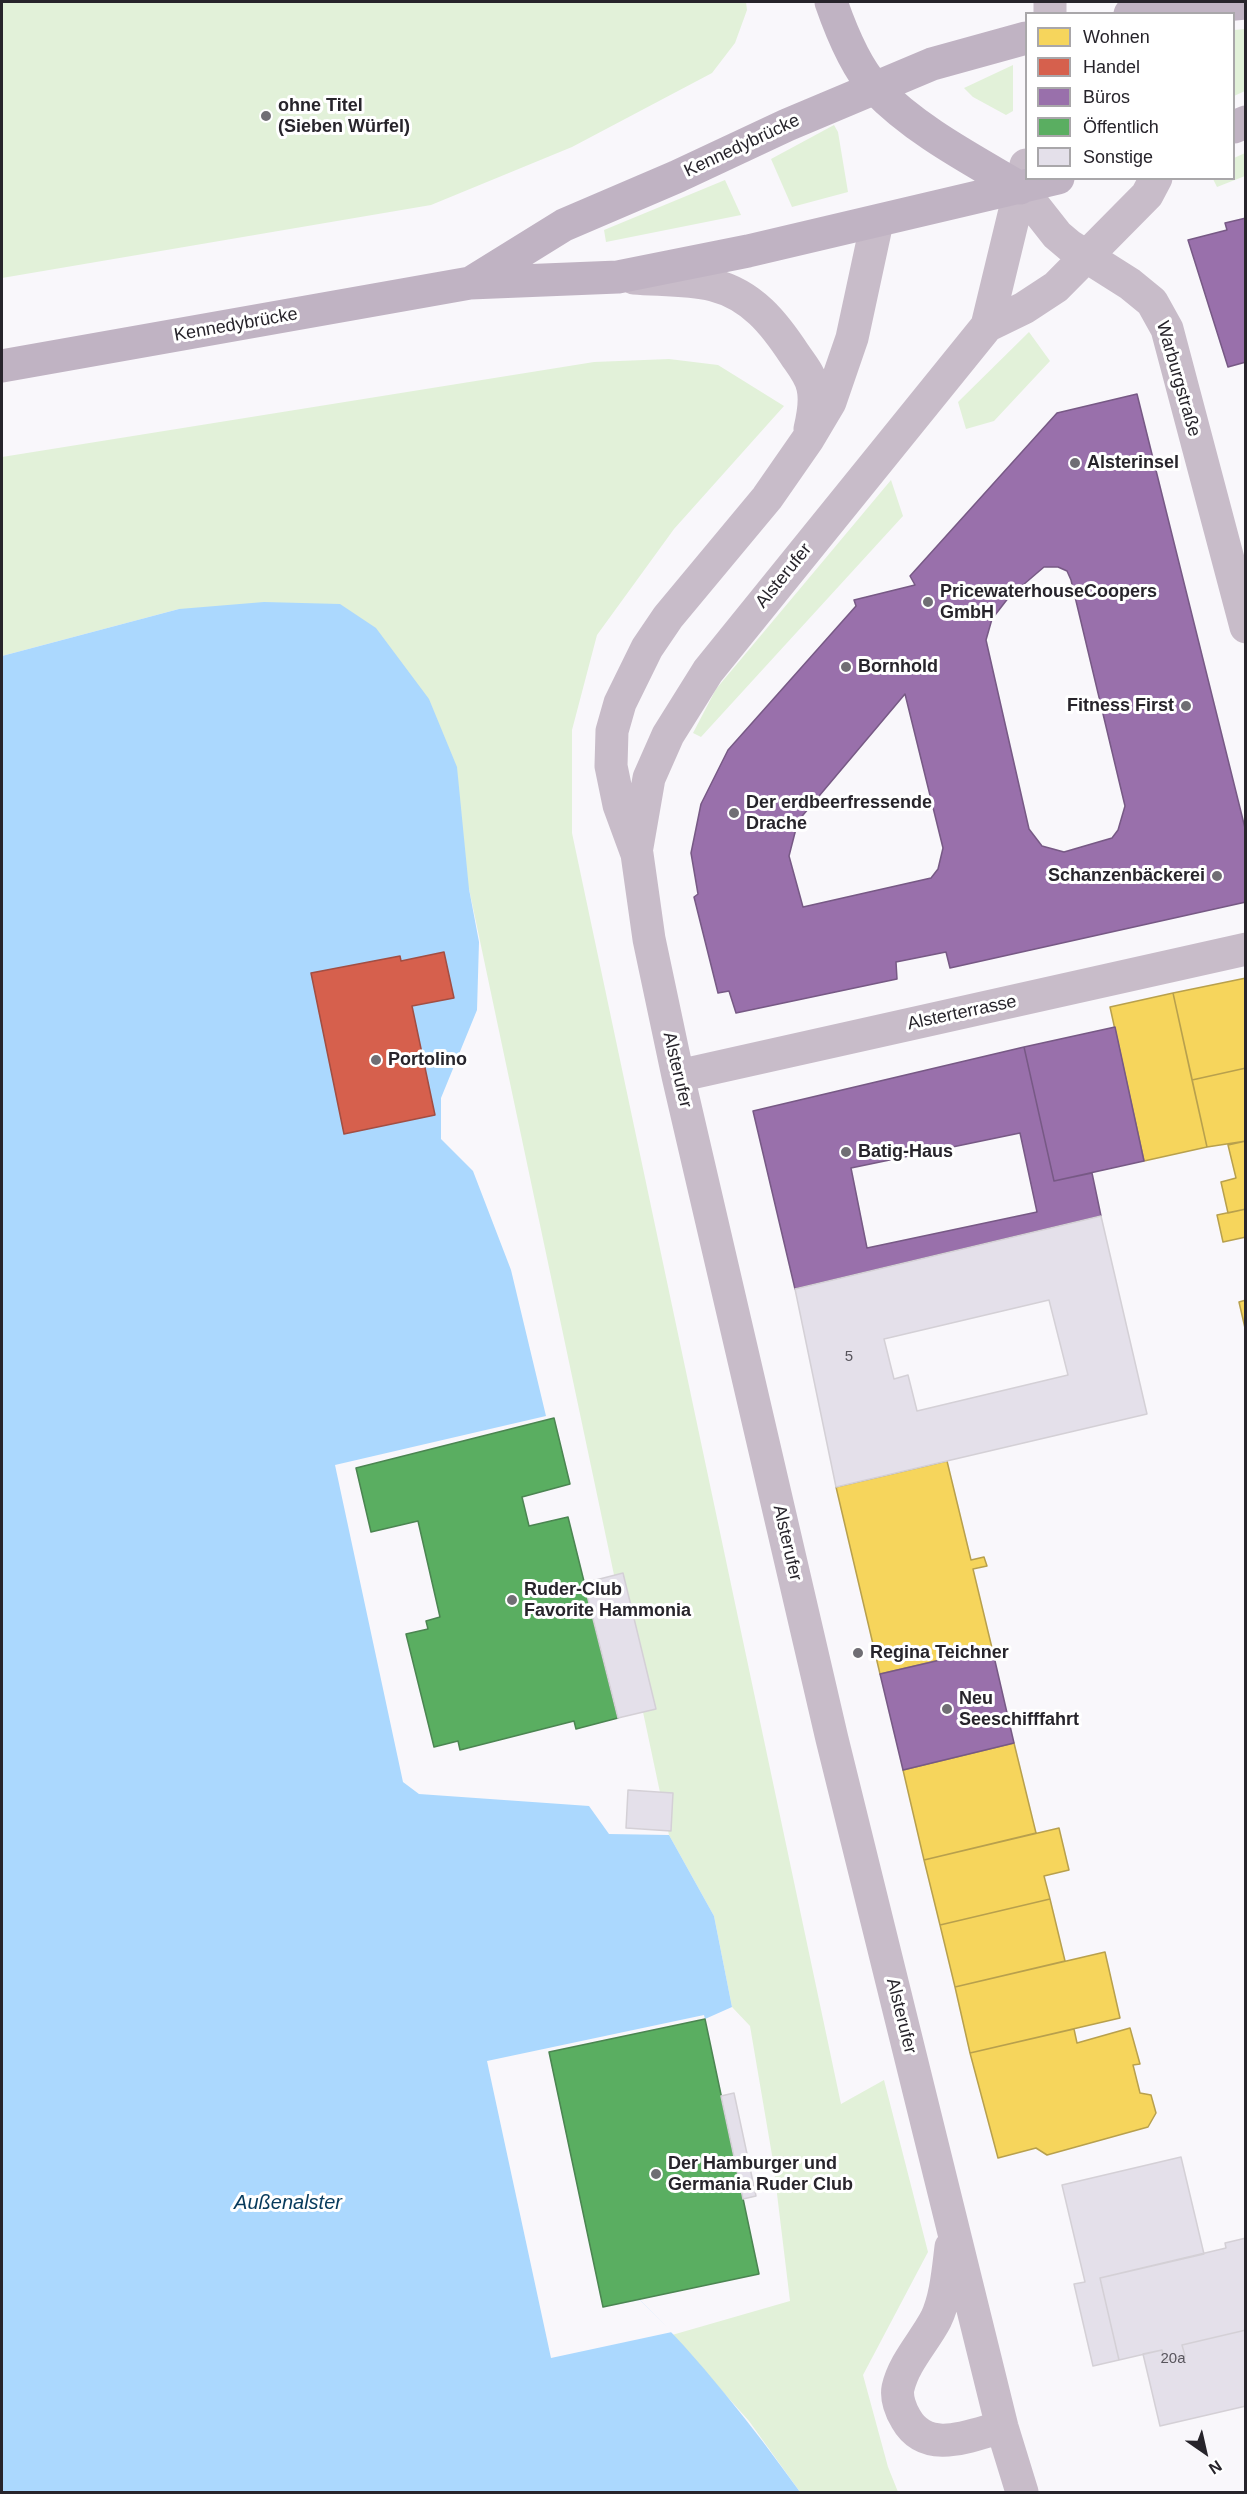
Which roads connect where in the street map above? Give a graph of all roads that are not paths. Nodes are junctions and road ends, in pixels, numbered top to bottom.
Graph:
1 (831, 2) edge
2 (1245, 3) edge
3 (1151, 12) edge
4 (1025, 38) edge
5 (874, 87) junction
6 (1023, 177) edge
7 (1155, 180) edge
8 (878, 222) junction
9 (1086, 257) junction
10 (618, 277) junction
11 (470, 283) junction
12 (987, 326) junction
13 (2, 366) edge
14 (808, 440) junction
15 (1245, 627) edge
16 (637, 854) junction
17 (1245, 949) edge
18 (678, 1076) junction
19 (953, 2229) junction
20 (1002, 2427) junction
21 (1022, 2493) edge

1 - 5 main road
2 - 3 main road
4 - 5 main road, Kennedybrücke
5 - 6 main road
5 - 11 main road, Kennedybrücke
6 - 8 main road, Kennedybrücke
6 - 9 street, Warburgstraße
6 - 12 street, Alsterufer
7 - 9 street, Alsterufer
8 - 10 main road, Kennedybrücke
8 - 14 street, Alsterufer
9 - 12 street, Alsterufer
9 - 15 street, Warburgstraße
10 - 11 main road, Kennedybrücke
10 - 14 street, Alsterufer
11 - 13 main road, Kennedybrücke
12 - 16 street, Alsterufer
14 - 16 street, Alsterufer
16 - 18 street, Alsterufer
17 - 18 street, Alsterterrasse
18 - 19 street, Alsterufer
19 - 20 street, Alsterufer
19 - 20 street, Alsterufer
20 - 21 street, Alsterufer

